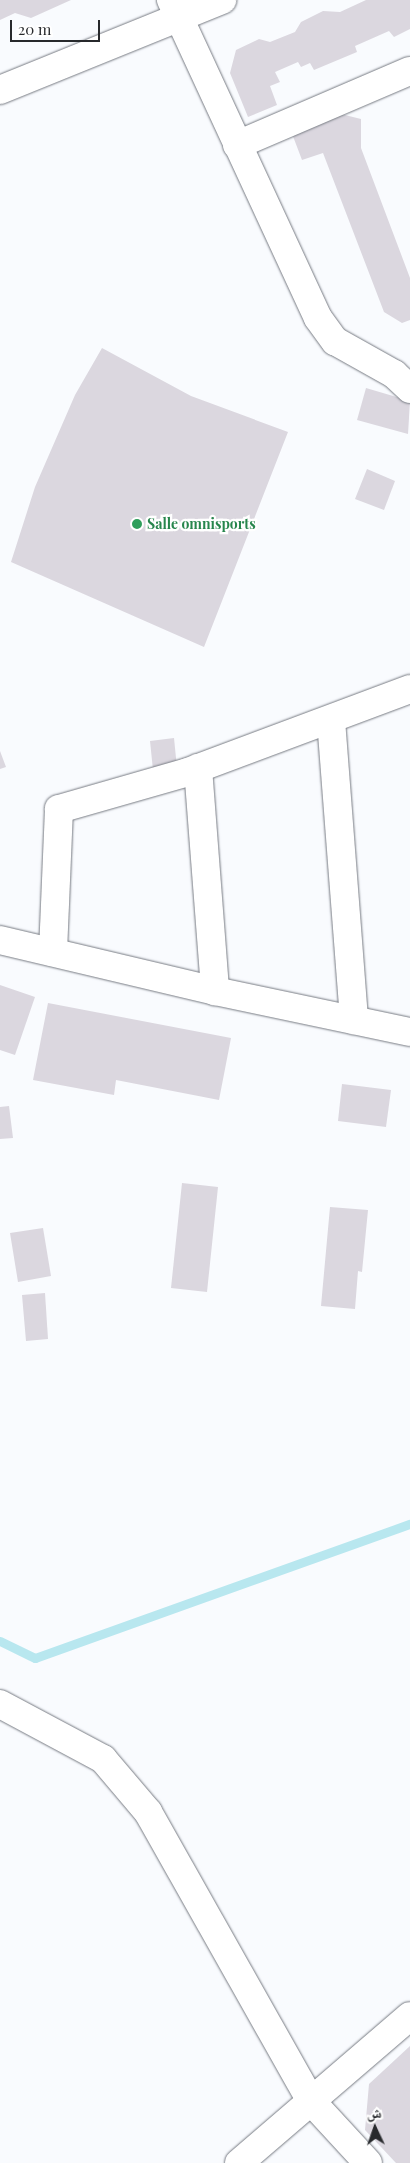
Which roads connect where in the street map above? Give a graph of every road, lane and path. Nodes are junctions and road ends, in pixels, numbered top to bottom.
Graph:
1 (222, 0) edge
2 (175, 9) edge
3 (410, 72) edge
4 (0, 90) edge
5 (237, 145) junction
6 (405, 377) edge
7 (410, 689) edge
8 (331, 720) junction
9 (198, 768) junction
10 (0, 940) edge
11 (53, 952) junction
12 (215, 991) junction
13 (354, 1020) junction
14 (410, 1032) edge
15 (0, 1704) edge
16 (410, 2016) edge
17 (311, 2101) junction
18 (239, 2163) edge
19 (368, 2163) edge

1 - 2 street
2 - 4 street
2 - 5 street
3 - 5 street
5 - 6 street
7 - 8 street
8 - 9 street
8 - 13 street
9 - 11 street
9 - 12 street
10 - 11 street
11 - 12 street
12 - 13 street
13 - 14 street
15 - 17 street
16 - 17 street
17 - 18 street
17 - 19 street

